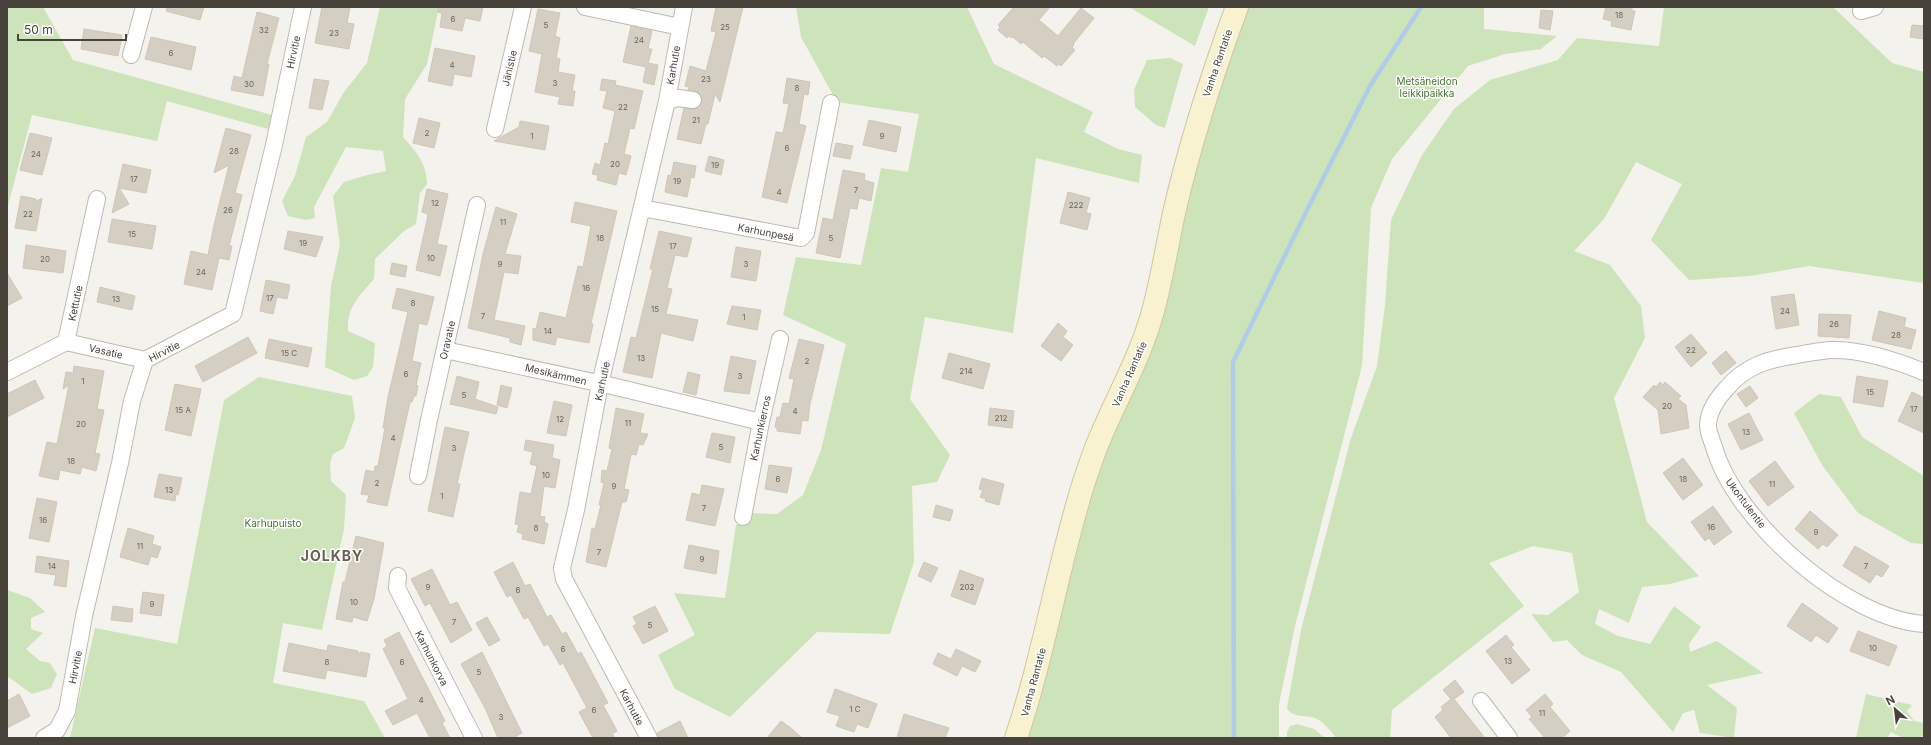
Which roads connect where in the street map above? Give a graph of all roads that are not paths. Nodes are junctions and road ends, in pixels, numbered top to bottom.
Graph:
1 (144, 7) edge
2 (303, 7) edge
3 (523, 7) edge
4 (585, 7) edge
5 (684, 7) edge
6 (1237, 7) edge
7 (680, 27) junction
8 (131, 55) dead end
9 (693, 100) dead end
10 (667, 101) junction
11 (831, 103) dead end
12 (495, 129) dead end
13 (97, 199) dead end
14 (477, 205) dead end
15 (642, 208) junction
16 (780, 339) dead end
17 (66, 342) junction
18 (445, 350) junction
19 (145, 360) junction
20 (7, 372) edge
21 (1924, 372) edge
22 (600, 384) junction
23 (761, 422) junction
24 (418, 476) dead end
25 (743, 517) dead end
26 (398, 576) dead end
27 (1924, 624) edge
28 (1480, 701) dead end
29 (44, 738) edge
30 (474, 738) edge
31 (648, 738) edge
32 (1016, 738) edge
33 (1509, 738) edge

1 - 8 street
2 - 19 street, Hirvitie
3 - 12 street, Jänistie
4 - 7 street
5 - 7 street, Karhutie
6 - 32 main road, Vanha Rantatie
7 - 10 street, Karhutie
9 - 10 street
10 - 15 street, Karhutie
11 - 15 street, Karhunpesä
13 - 17 street, Kettutie
14 - 18 street, Oravatie
15 - 22 street, Karhutie
16 - 23 street, Karhunkierros
17 - 19 street, Vasatie
17 - 20 street
18 - 22 street, Mesikämmen
18 - 24 street, Oravatie
19 - 29 street, Hirvitie
21 - 27 street, Ukontulentie
22 - 23 street, Mesikämmen
22 - 31 street, Karhutie
23 - 25 street, Karhunkierros
26 - 30 street, Karhunkorva
28 - 33 street

